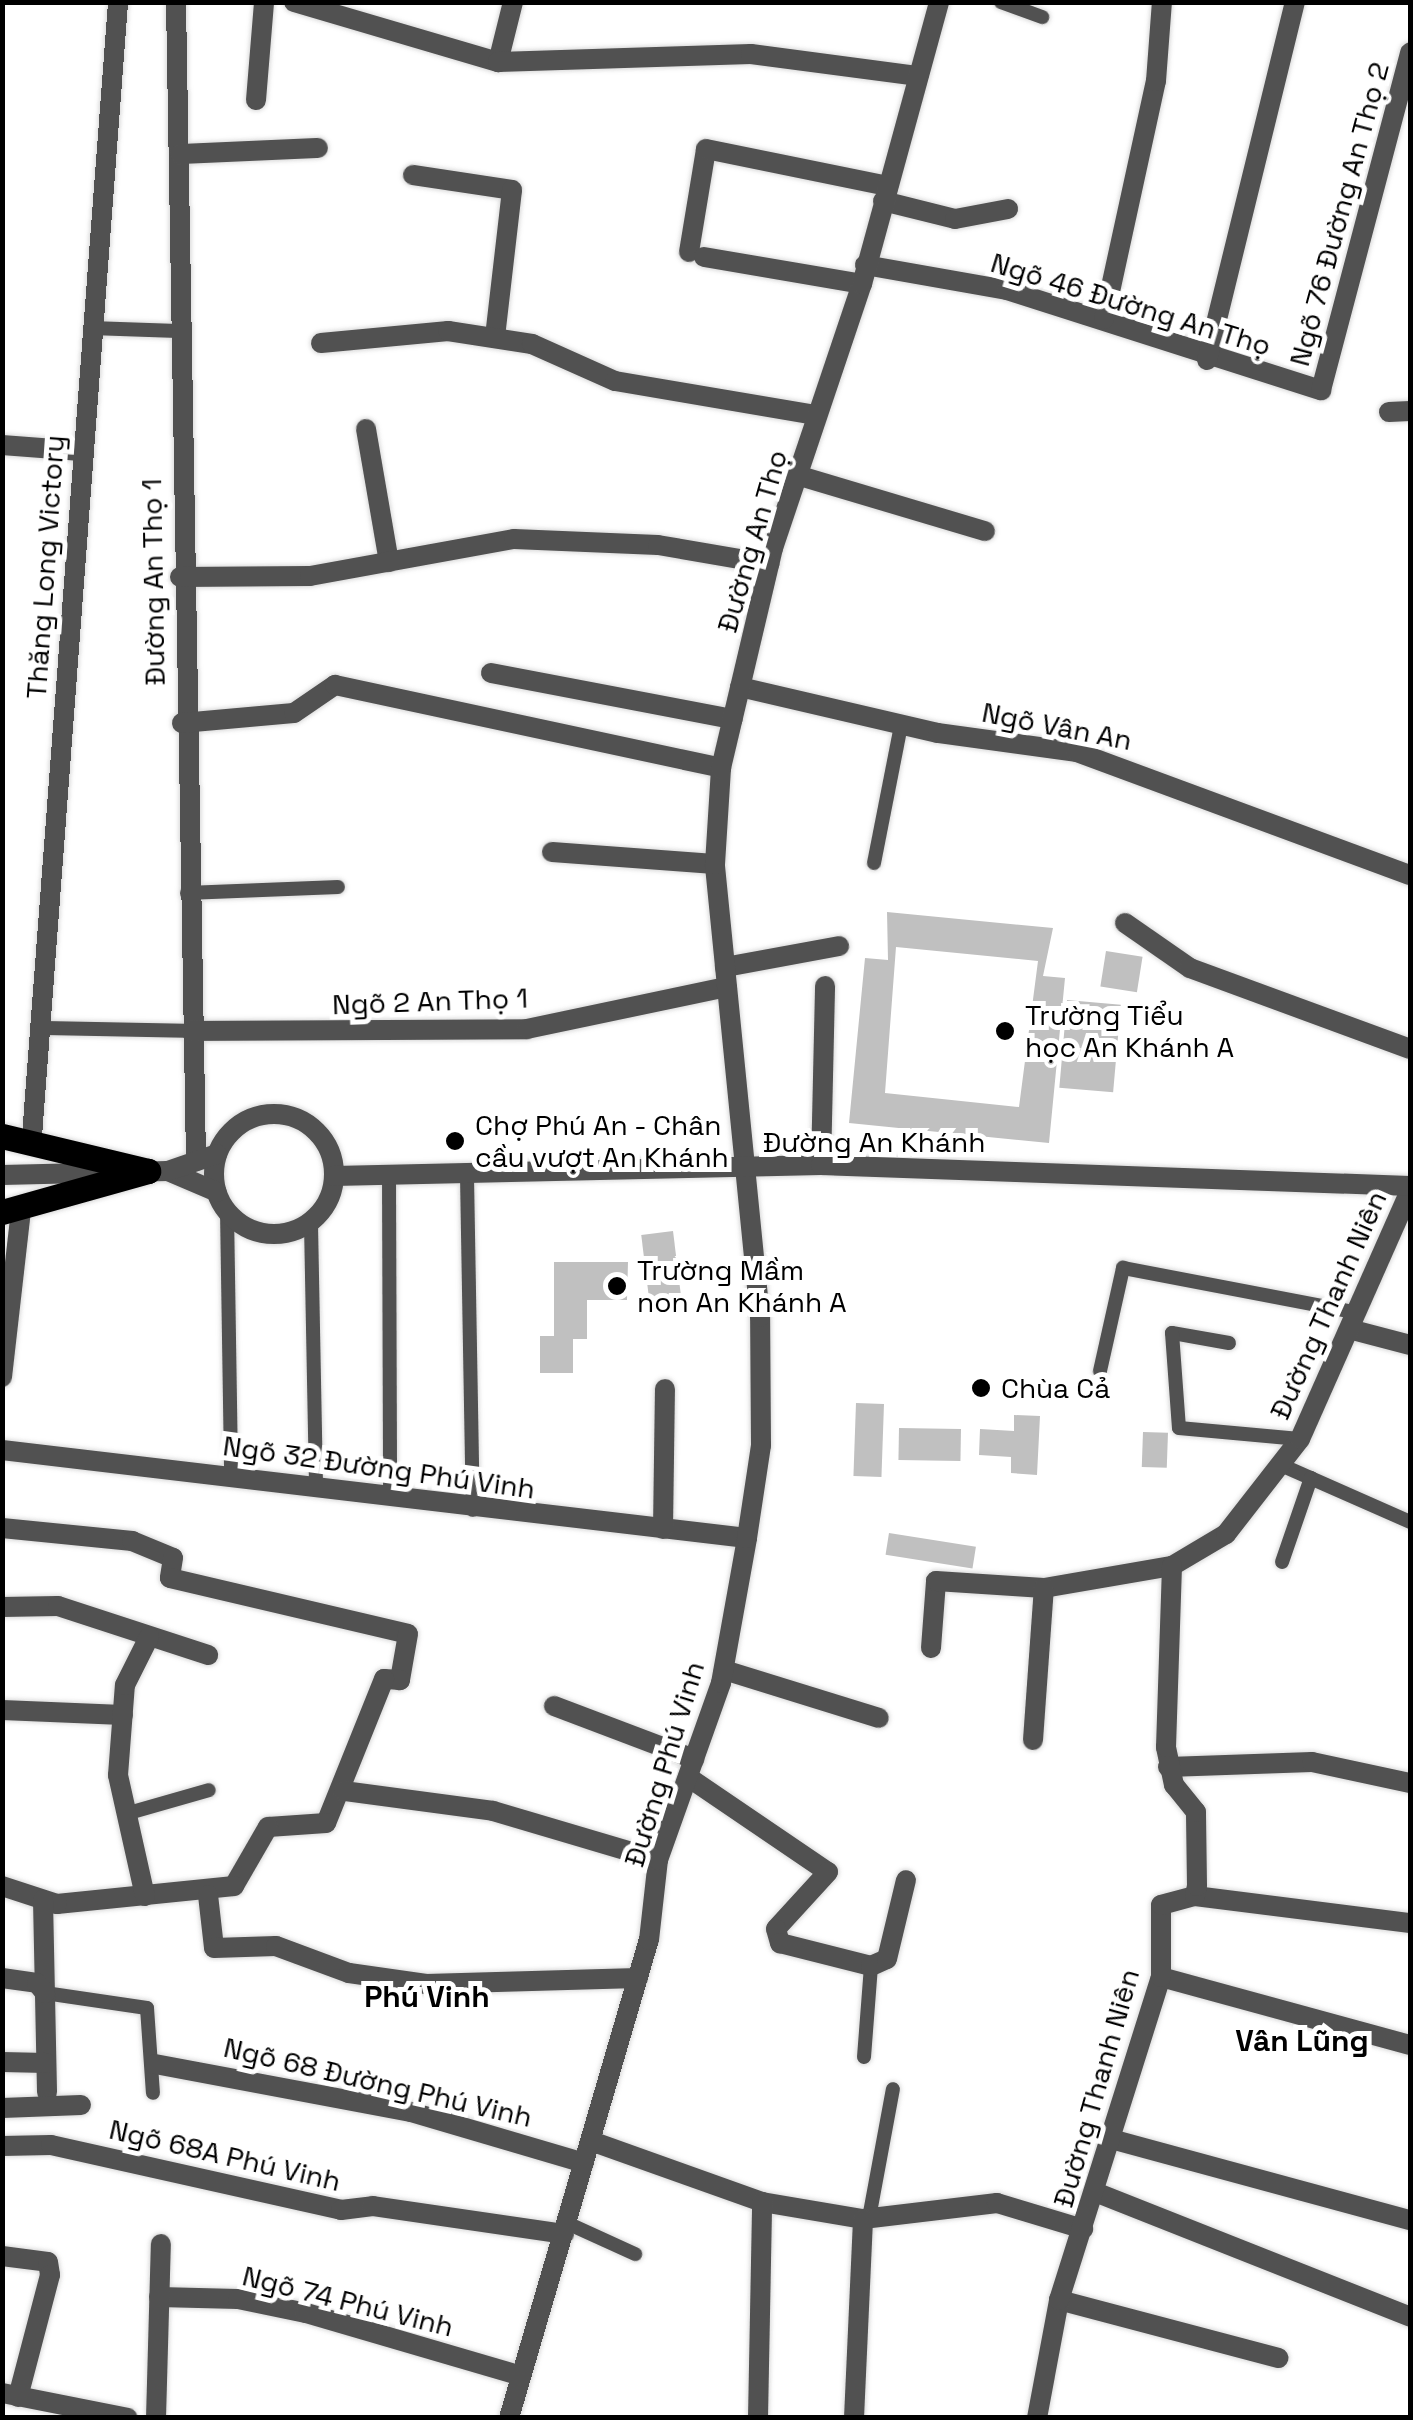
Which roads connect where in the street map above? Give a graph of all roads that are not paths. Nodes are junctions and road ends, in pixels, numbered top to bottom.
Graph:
1 (118, 2) edge
2 (176, 2) edge
3 (264, 2) edge
4 (294, 2) edge
5 (512, 2) edge
6 (939, 2) edge
7 (1000, 2) edge
8 (1162, 2) edge
9 (1294, 2) edge
10 (1042, 16) dead end
11 (1410, 52) edge
12 (498, 62) junction
13 (919, 76) junction
14 (1407, 83) edge
15 (256, 100) dead end
16 (318, 148) dead end
17 (180, 154) junction
18 (413, 175) dead end
19 (885, 193) junction
20 (1008, 208) dead end
21 (864, 274) junction
22 (1104, 319) junction
23 (91, 328) junction
24 (178, 331) junction
25 (494, 338) junction
26 (321, 344) dead end
27 (1207, 360) junction
28 (1321, 390) joint
29 (816, 414) junction
30 (366, 429) dead end
31 (2, 444) edge
32 (81, 451) junction
33 (800, 476) junction
34 (985, 531) dead end
35 (389, 562) junction
36 (769, 564) junction
37 (180, 577) junction
38 (490, 674) dead end
39 (740, 687) junction
40 (732, 719) junction
41 (182, 723) junction
42 (900, 725) junction
43 (721, 768) junction
44 (552, 852) dead end
45 (874, 863) dead end
46 (715, 864) junction
47 (1410, 875) edge
48 (338, 887) dead end
49 (186, 893) junction
50 (1125, 923) dead end
51 (839, 946) dead end
52 (726, 977) junction
53 (824, 986) dead end
54 (40, 1028) junction
55 (191, 1031) junction
56 (1410, 1049) edge
57 (2, 1136) edge
58 (32, 1136) junction
59 (217, 1154) junction
60 (196, 1161) junction
61 (822, 1165) junction
62 (748, 1170) junction
63 (158, 1171) junction
64 (2, 1176) edge
65 (334, 1176) junction
66 (388, 1176) junction
67 (467, 1176) junction
68 (1410, 1189) edge
69 (217, 1192) junction
70 (12, 1211) edge
71 (227, 1212) junction
72 (312, 1224) junction
73 (1354, 1321) junction
74 (1230, 1343) dead end
75 (1410, 1344) edge
76 (1100, 1371) dead end
77 (2, 1377) edge
78 (665, 1389) dead end
79 (1300, 1440) junction
80 (2, 1450) edge
81 (1281, 1465) junction
82 (231, 1473) junction
83 (1311, 1478) junction
84 (316, 1482) junction
85 (390, 1492) junction
86 (473, 1510) junction
87 (1410, 1522) edge
88 (2, 1528) edge
89 (663, 1529) junction
90 (748, 1538) junction
91 (1282, 1562) dead end
92 (1172, 1566) junction
93 (1044, 1588) junction
94 (2, 1607) edge
95 (149, 1637) junction
96 (931, 1648) dead end
97 (208, 1655) dead end
98 (724, 1670) junction
99 (554, 1706) dead end
100 (2, 1710) edge
101 (123, 1715) junction
102 (879, 1718) dead end
103 (1033, 1740) dead end
104 (1168, 1767) junction
105 (691, 1768) junction
106 (1410, 1783) edge
107 (209, 1790) dead end
108 (344, 1791) junction
109 (126, 1814) junction
110 (658, 1860) junction
111 (906, 1880) dead end
112 (2, 1886) edge
113 (208, 1895) junction
114 (145, 1896) junction
115 (1195, 1896) junction
116 (43, 1900) junction
117 (1410, 1923) edge
118 (871, 1966) junction
119 (2, 1978) edge
120 (638, 1978) junction
121 (1161, 1978) junction
122 (45, 1993) junction
123 (1410, 2045) edge
124 (864, 2057) dead end
125 (2, 2062) edge
126 (46, 2064) junction
127 (155, 2064) junction
128 (893, 2090) dead end
129 (47, 2092) dead end
130 (153, 2093) dead end
131 (82, 2104) dead end
132 (2, 2108) edge
133 (1111, 2139) junction
134 (590, 2141) junction
135 (2, 2146) edge
136 (584, 2163) junction
137 (1095, 2192) junction
138 (762, 2202) junction
139 (866, 2218) junction
140 (1410, 2220) edge
141 (565, 2228) junction
142 (1083, 2229) junction
143 (161, 2244) dead end
144 (634, 2254) dead end
145 (2, 2256) edge
146 (159, 2297) junction
147 (1060, 2300) junction
148 (1410, 2317) edge
149 (1278, 2358) dead end
150 (521, 2376) junction
151 (10, 2395) edge
152 (128, 2418) edge
153 (156, 2418) edge
154 (509, 2418) edge
155 (758, 2418) edge
156 (854, 2418) edge
157 (1036, 2418) edge

1 - 23 street, Thăng Long Victory
2 - 17 street, Đường An Thọ 1
3 - 15 street
4 - 12 street
5 - 12 street
6 - 13 street, Đường An Thọ
7 - 10 lane
8 - 22 street
9 - 27 street
11 - 14 street, Ngõ 76 Đường An Thọ 2
12 - 13 street
13 - 19 street, Đường An Thọ
14 - 28 street, Ngõ 76 Đường An Thọ 2
16 - 17 street
17 - 24 street, Đường An Thọ 1
18 - 25 street
19 - 20 street
19 - 21 street, Đường An Thọ
19 - 21 street, Ngõ 46 Đường An Thọ
21 - 22 street, Ngõ 46 Đường An Thọ
21 - 29 street, Đường An Thọ
22 - 27 street, Ngõ 46 Đường An Thọ
23 - 24 lane
23 - 32 street, Thăng Long Victory
24 - 37 street, Đường An Thọ 1
25 - 26 street
25 - 29 street
27 - 28 street, Ngõ 46 Đường An Thọ
29 - 33 street, Đường An Thọ
30 - 35 street
31 - 32 street
32 - 54 street, Thăng Long Victory
33 - 34 street
33 - 36 street, Đường An Thọ
35 - 36 street
35 - 37 street
36 - 39 street, Đường An Thọ
37 - 41 street, Đường An Thọ 1
38 - 40 street
39 - 40 street, Đường An Thọ
39 - 42 street, Ngõ Vân An
40 - 43 street, Đường An Thọ
41 - 43 street
41 - 49 street, Đường An Thọ 1
42 - 45 lane
42 - 47 street, Ngõ Vân An
43 - 46 street, Đường An Thọ
44 - 46 street
46 - 52 street, Đường An Thọ
48 - 49 lane
49 - 55 street, Đường An Thọ 1
50 - 56 street
51 - 52 street, Ngõ 2 An Thọ 1
52 - 55 street, Ngõ 2 An Thọ 1
52 - 62 street, Đường An Thọ
53 - 61 street
54 - 55 lane
54 - 58 street, Thăng Long Victory
55 - 60 street, Đường An Thọ 1
57 - 58 main road
58 - 63 main road
59 - 60 street
59 - 65 street
59 - 69 street
60 - 63 street
61 - 62 street, Đường An Khánh
61 - 68 street, Đường An Khánh
62 - 67 street, Đường An Khánh
62 - 90 street, Đường Phú Vinh
63 - 64 street
63 - 69 street
63 - 70 main road
65 - 66 street, Đường An Khánh
65 - 72 street
66 - 67 street, Đường An Khánh
66 - 85 lane
67 - 86 lane
68 - 73 street, Đường Thanh Niên
69 - 71 street
70 - 77 street
71 - 72 street
71 - 82 lane
72 - 84 lane
73 - 75 street
73 - 76 lane
73 - 79 street, Đường Thanh Niên
74 - 79 lane
78 - 89 street
79 - 81 street, Đường Thanh Niên
80 - 82 street, Ngõ 32 Đường Phú Vinh
81 - 83 lane
81 - 92 street, Đường Thanh Niên
82 - 84 street, Ngõ 32 Đường Phú Vinh
83 - 87 lane
83 - 91 lane
84 - 85 street, Ngõ 32 Đường Phú Vinh
85 - 86 street, Ngõ 32 Đường Phú Vinh
86 - 89 street, Ngõ 32 Đường Phú Vinh
88 - 108 street
89 - 90 street, Ngõ 32 Đường Phú Vinh
90 - 98 street, Đường Phú Vinh
92 - 93 street, Đường Thanh Niên
92 - 104 street
93 - 96 street, Đường Thanh Niên
93 - 103 street
94 - 95 street
95 - 97 street
95 - 101 street
98 - 102 street
98 - 105 street, Đường Phú Vinh
99 - 105 street
100 - 101 street
101 - 109 street
104 - 106 street
104 - 115 street
105 - 110 street, Đường Phú Vinh
105 - 118 street
107 - 109 lane
108 - 110 street
108 - 113 street
109 - 114 street
110 - 120 street, Đường Phú Vinh
111 - 118 street
112 - 116 street
113 - 114 street
113 - 120 street
114 - 116 street
115 - 117 street
115 - 121 street, Đường Thanh Niên
116 - 122 street
118 - 124 lane
119 - 122 street
120 - 134 street, Đường Phú Vinh
121 - 123 street
121 - 133 street, Đường Thanh Niên
122 - 126 street
122 - 127 lane
125 - 126 street
126 - 129 street
127 - 130 lane
127 - 136 street, Ngõ 68 Đường Phú Vinh
128 - 139 lane
131 - 132 street
133 - 137 street, Đường Thanh Niên
133 - 140 street
134 - 136 street, Đường Phú Vinh
134 - 138 street
135 - 141 street, Ngõ 68A Phú Vinh
136 - 141 street, Đường Phú Vinh
137 - 142 street, Đường Thanh Niên
137 - 148 street
138 - 139 street
138 - 155 street
139 - 142 street
139 - 156 street
141 - 144 lane
141 - 150 street, Đường Phú Vinh
142 - 147 street, Đường Thanh Niên
143 - 146 street
145 - 151 street
146 - 150 street, Ngõ 74 Phú Vinh
146 - 153 street
147 - 149 street
147 - 157 street, Đường Thanh Niên
150 - 154 street, Đường Phú Vinh
151 - 152 street

